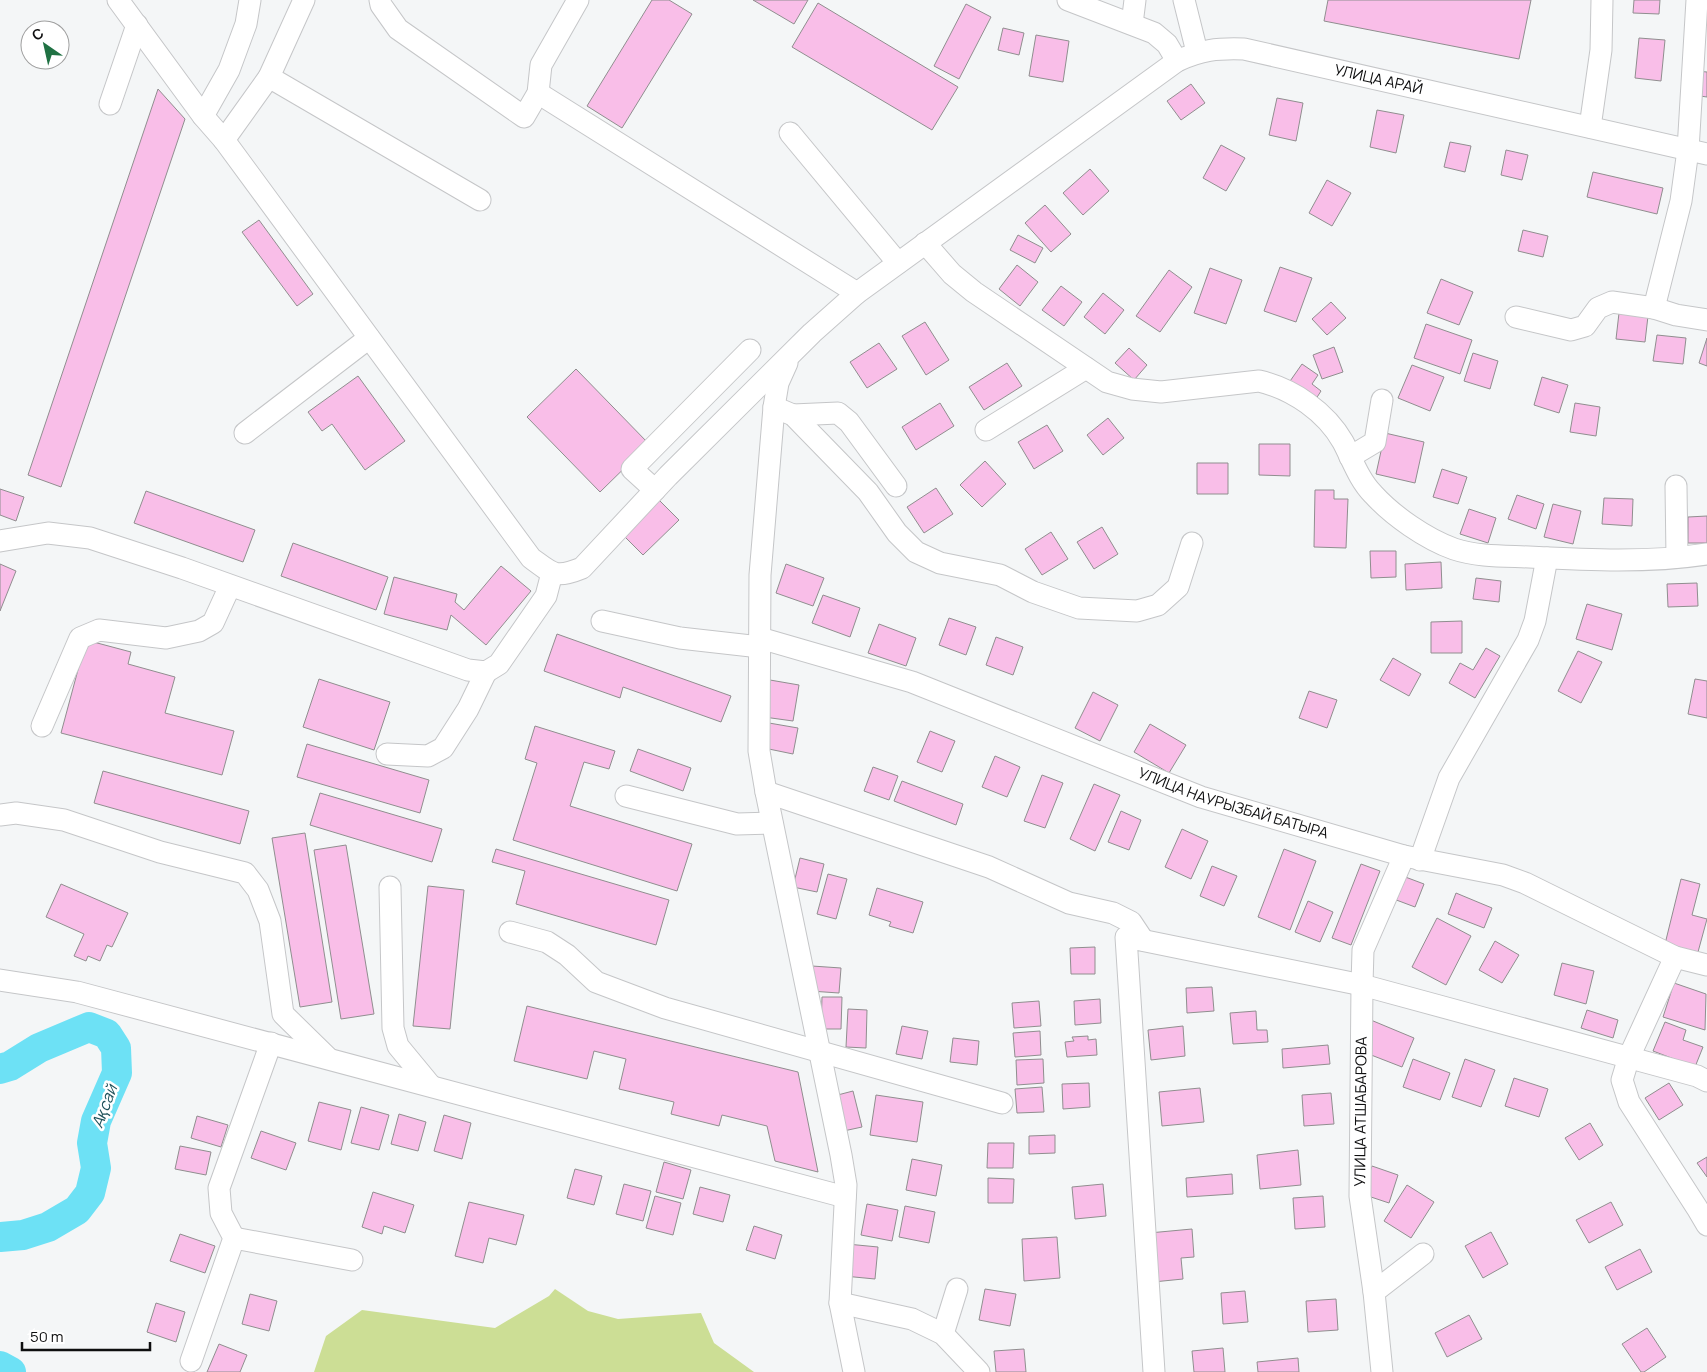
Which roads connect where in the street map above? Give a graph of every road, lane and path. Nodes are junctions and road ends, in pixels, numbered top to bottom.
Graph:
1 (118, 0) edge
2 (250, 0) edge
3 (304, 0) edge
4 (380, 0) edge
5 (578, 0) edge
6 (1068, 0) edge
7 (1135, 0) edge
8 (1184, 0) edge
9 (1602, 0) edge
10 (1697, 0) edge
11 (1101, 6) edge
12 (1132, 24) junction
13 (136, 25) junction
14 (1197, 52) junction
15 (1177, 61) junction
16 (269, 77) junction
17 (538, 93) junction
18 (110, 104) dead end
19 (204, 116) junction
20 (1590, 127) junction
21 (790, 133) dead end
22 (224, 140) junction
23 (1698, 152) edge
24 (480, 200) dead end
25 (926, 243) junction
26 (898, 264) junction
27 (857, 293) junction
28 (1654, 308) junction
29 (1516, 317) dead end
30 (1707, 320) edge
31 (369, 338) junction
32 (750, 350) dead end
33 (790, 356) junction
34 (1086, 368) junction
35 (1382, 400) dead end
36 (774, 407) junction
37 (793, 415) junction
38 (986, 430) dead end
39 (245, 432) dead end
40 (1350, 457) junction
41 (896, 486) dead end
42 (1676, 486) dead end
43 (655, 490) junction
44 (0, 541) edge
45 (1192, 543) dead end
46 (1707, 554) edge
47 (1677, 557) junction
48 (1546, 558) junction
49 (552, 573) junction
50 (230, 586) junction
51 (602, 622) dead end
52 (760, 643) junction
53 (486, 672) junction
54 (42, 726) dead end
55 (387, 754) dead end
56 (766, 792) junction
57 (626, 796) dead end
58 (0, 814) edge
59 (772, 823) junction
60 (1412, 858) junction
61 (390, 887) dead end
62 (510, 932) dead end
63 (1143, 940) junction
64 (1675, 957) junction
65 (1707, 965) edge
66 (0, 980) edge
67 (1362, 985) junction
68 (271, 1044) junction
69 (818, 1050) junction
70 (1629, 1057) junction
71 (330, 1059) junction
72 (1707, 1081) edge
73 (431, 1086) junction
74 (1002, 1103) dead end
75 (845, 1197) junction
76 (1707, 1225) edge
77 (234, 1238) junction
78 (1423, 1254) dead end
79 (352, 1260) dead end
80 (957, 1289) dead end
81 (1374, 1292) junction
82 (840, 1304) junction
83 (943, 1334) junction
84 (191, 1361) dead end
85 (854, 1372) edge
86 (979, 1372) edge
87 (1154, 1372) edge
88 (1382, 1372) edge

1 - 13 street
2 - 19 street
3 - 16 street
4 - 17 street
5 - 17 street
6 - 11 street
7 - 12 street
8 - 14 street
9 - 20 street
10 - 23 street
11 - 12 street
12 - 15 street
13 - 18 street
13 - 19 street
14 - 15 street, УЛИЦА АРАЙ
14 - 20 street, УЛИЦА АРАЙ
15 - 25 street, УЛИЦА АРАЙ
16 - 22 street
16 - 24 street
17 - 27 street
19 - 22 street
20 - 23 street, УЛИЦА АРАЙ
21 - 26 street
22 - 31 street
23 - 28 street
25 - 26 street, УЛИЦА АРАЙ
25 - 34 street
26 - 27 street, УЛИЦА АРАЙ
27 - 33 street, УЛИЦА АРАЙ
28 - 29 street
28 - 30 street
31 - 39 street
31 - 49 street
32 - 43 street
33 - 36 street
33 - 43 street, УЛИЦА АРАЙ
34 - 38 street
34 - 40 street
35 - 40 street
36 - 37 street
36 - 52 street
37 - 41 street
37 - 45 street
40 - 48 street
42 - 47 street
43 - 49 street, УЛИЦА АРАЙ
44 - 50 street
46 - 47 street
47 - 48 street
48 - 60 street, УЛИЦА АТШАБАРОВА
49 - 53 street
50 - 53 street
50 - 54 street
51 - 52 street, УЛИЦА НАУРЫЗБАЙ БАТЫРА
52 - 56 street
52 - 60 street, УЛИЦА НАУРЫЗБАЙ БАТЫРА
53 - 55 street
56 - 59 street
56 - 63 street
57 - 59 street
58 - 71 street
59 - 69 street
60 - 64 street, УЛИЦА НАУРЫЗБАЙ БАТЫРА
60 - 67 street, УЛИЦА АТШАБАРОВА
61 - 73 street
62 - 69 street
63 - 67 street
63 - 87 street
64 - 65 street, УЛИЦА НАУРЫЗБАЙ БАТЫРА
64 - 70 street
66 - 68 street
67 - 70 street
67 - 81 street, УЛИЦА АТШАБАРОВА
68 - 71 street
68 - 77 street
69 - 74 street
69 - 75 street
70 - 72 street
70 - 76 street
71 - 73 street
73 - 75 street
75 - 82 street
77 - 79 street
77 - 84 street
78 - 81 street
80 - 83 street
81 - 88 street, УЛИЦА АТШАБАРОВА
82 - 83 street
82 - 85 street
83 - 86 street

